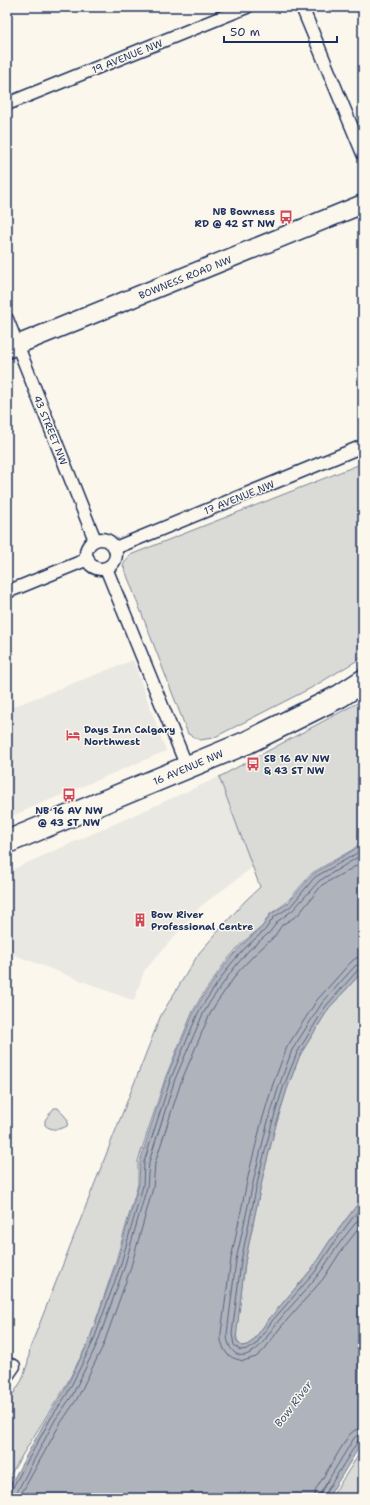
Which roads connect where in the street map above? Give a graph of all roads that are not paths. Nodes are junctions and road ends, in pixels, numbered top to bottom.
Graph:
1 (247, 7) edge
2 (302, 7) edge
3 (7, 104) edge
4 (363, 154) edge
5 (363, 204) edge
6 (7, 319) edge
7 (12, 346) edge
8 (363, 446) edge
9 (95, 540) junction
10 (115, 548) junction
11 (88, 559) junction
12 (106, 568) junction
13 (7, 592) edge
14 (363, 681) edge
15 (187, 767) junction
16 (7, 842) edge
17 (10, 1365) edge
18 (7, 1376) edge

1 - 3 street, 19 AVENUE NW
2 - 4 street
5 - 7 street, BOWNESS ROAD NW
6 - 7 street, 43 STREET NW
7 - 9 street, 43 STREET NW
8 - 10 street, 17 AVENUE NW
9 - 10 street
9 - 11 street
10 - 12 street
11 - 12 street
11 - 13 street
12 - 15 street
14 - 15 highway, 16 AVENUE NW
15 - 16 highway, 16 AVENUE NW
17 - 18 street

